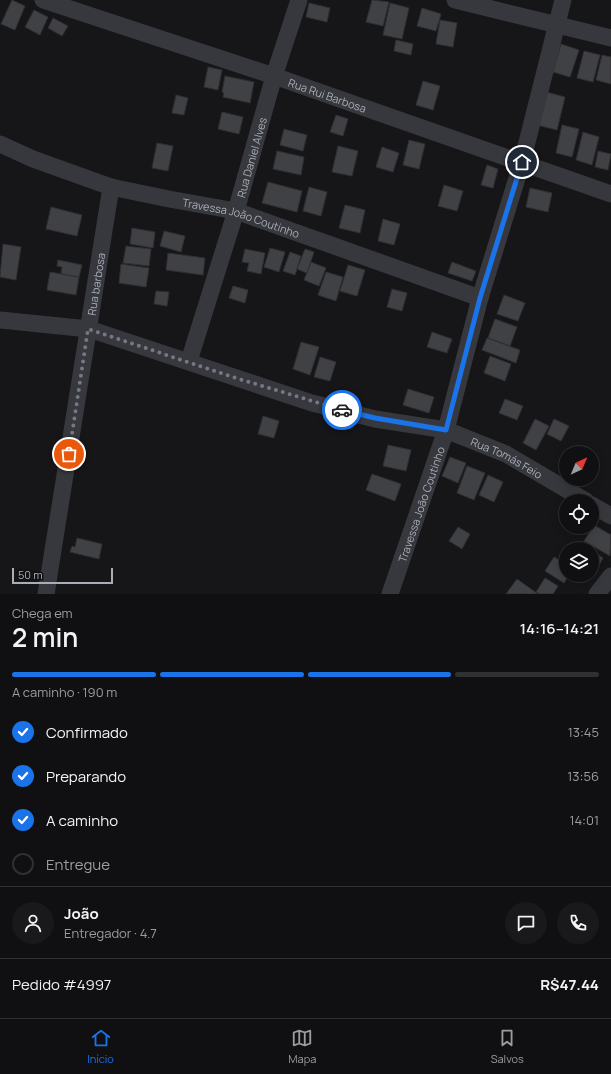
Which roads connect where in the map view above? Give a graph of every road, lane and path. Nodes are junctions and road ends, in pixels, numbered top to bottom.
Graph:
1 (43, 0) edge
2 (299, 0) edge
3 (455, 0) edge
4 (563, 0) edge
5 (558, 24) junction
6 (611, 38) edge
7 (274, 76) junction
8 (0, 144) edge
9 (522, 162) junction
10 (111, 187) junction
11 (611, 194) edge
12 (236, 211) junction
13 (480, 298) junction
14 (0, 320) edge
15 (88, 329) junction
16 (189, 361) junction
17 (446, 430) junction
18 (574, 494) edge
19 (599, 509) edge
20 (611, 516) edge
21 (611, 576) edge
22 (46, 594) edge
23 (390, 594) edge
24 (597, 594) edge

1 - 7 street, Rua Rui Barbosa
2 - 7 street, Rua Daniel Alves
3 - 5 street
4 - 5 street, Travessa João Coutinho
5 - 6 street
5 - 9 street, Travessa João Coutinho
7 - 9 street, Rua Rui Barbosa
7 - 12 street, Rua Daniel Alves
8 - 10 street, Travessa João Coutinho
9 - 11 street, Rua Rui Barbosa
9 - 13 street, Travessa João Coutinho
10 - 12 street, Travessa João Coutinho
10 - 15 street, Rua barbosa
12 - 13 street, Travessa João Coutinho
12 - 16 street, Rua Daniel Alves
13 - 17 street, Travessa João Coutinho
14 - 15 street
15 - 16 street, Rua Tomás Feio
15 - 22 street, Rua barbosa
16 - 17 street, Rua Tomás Feio
17 - 18 street, Rua Tomás Feio
17 - 23 street, Travessa João Coutinho
19 - 20 street
21 - 24 street

